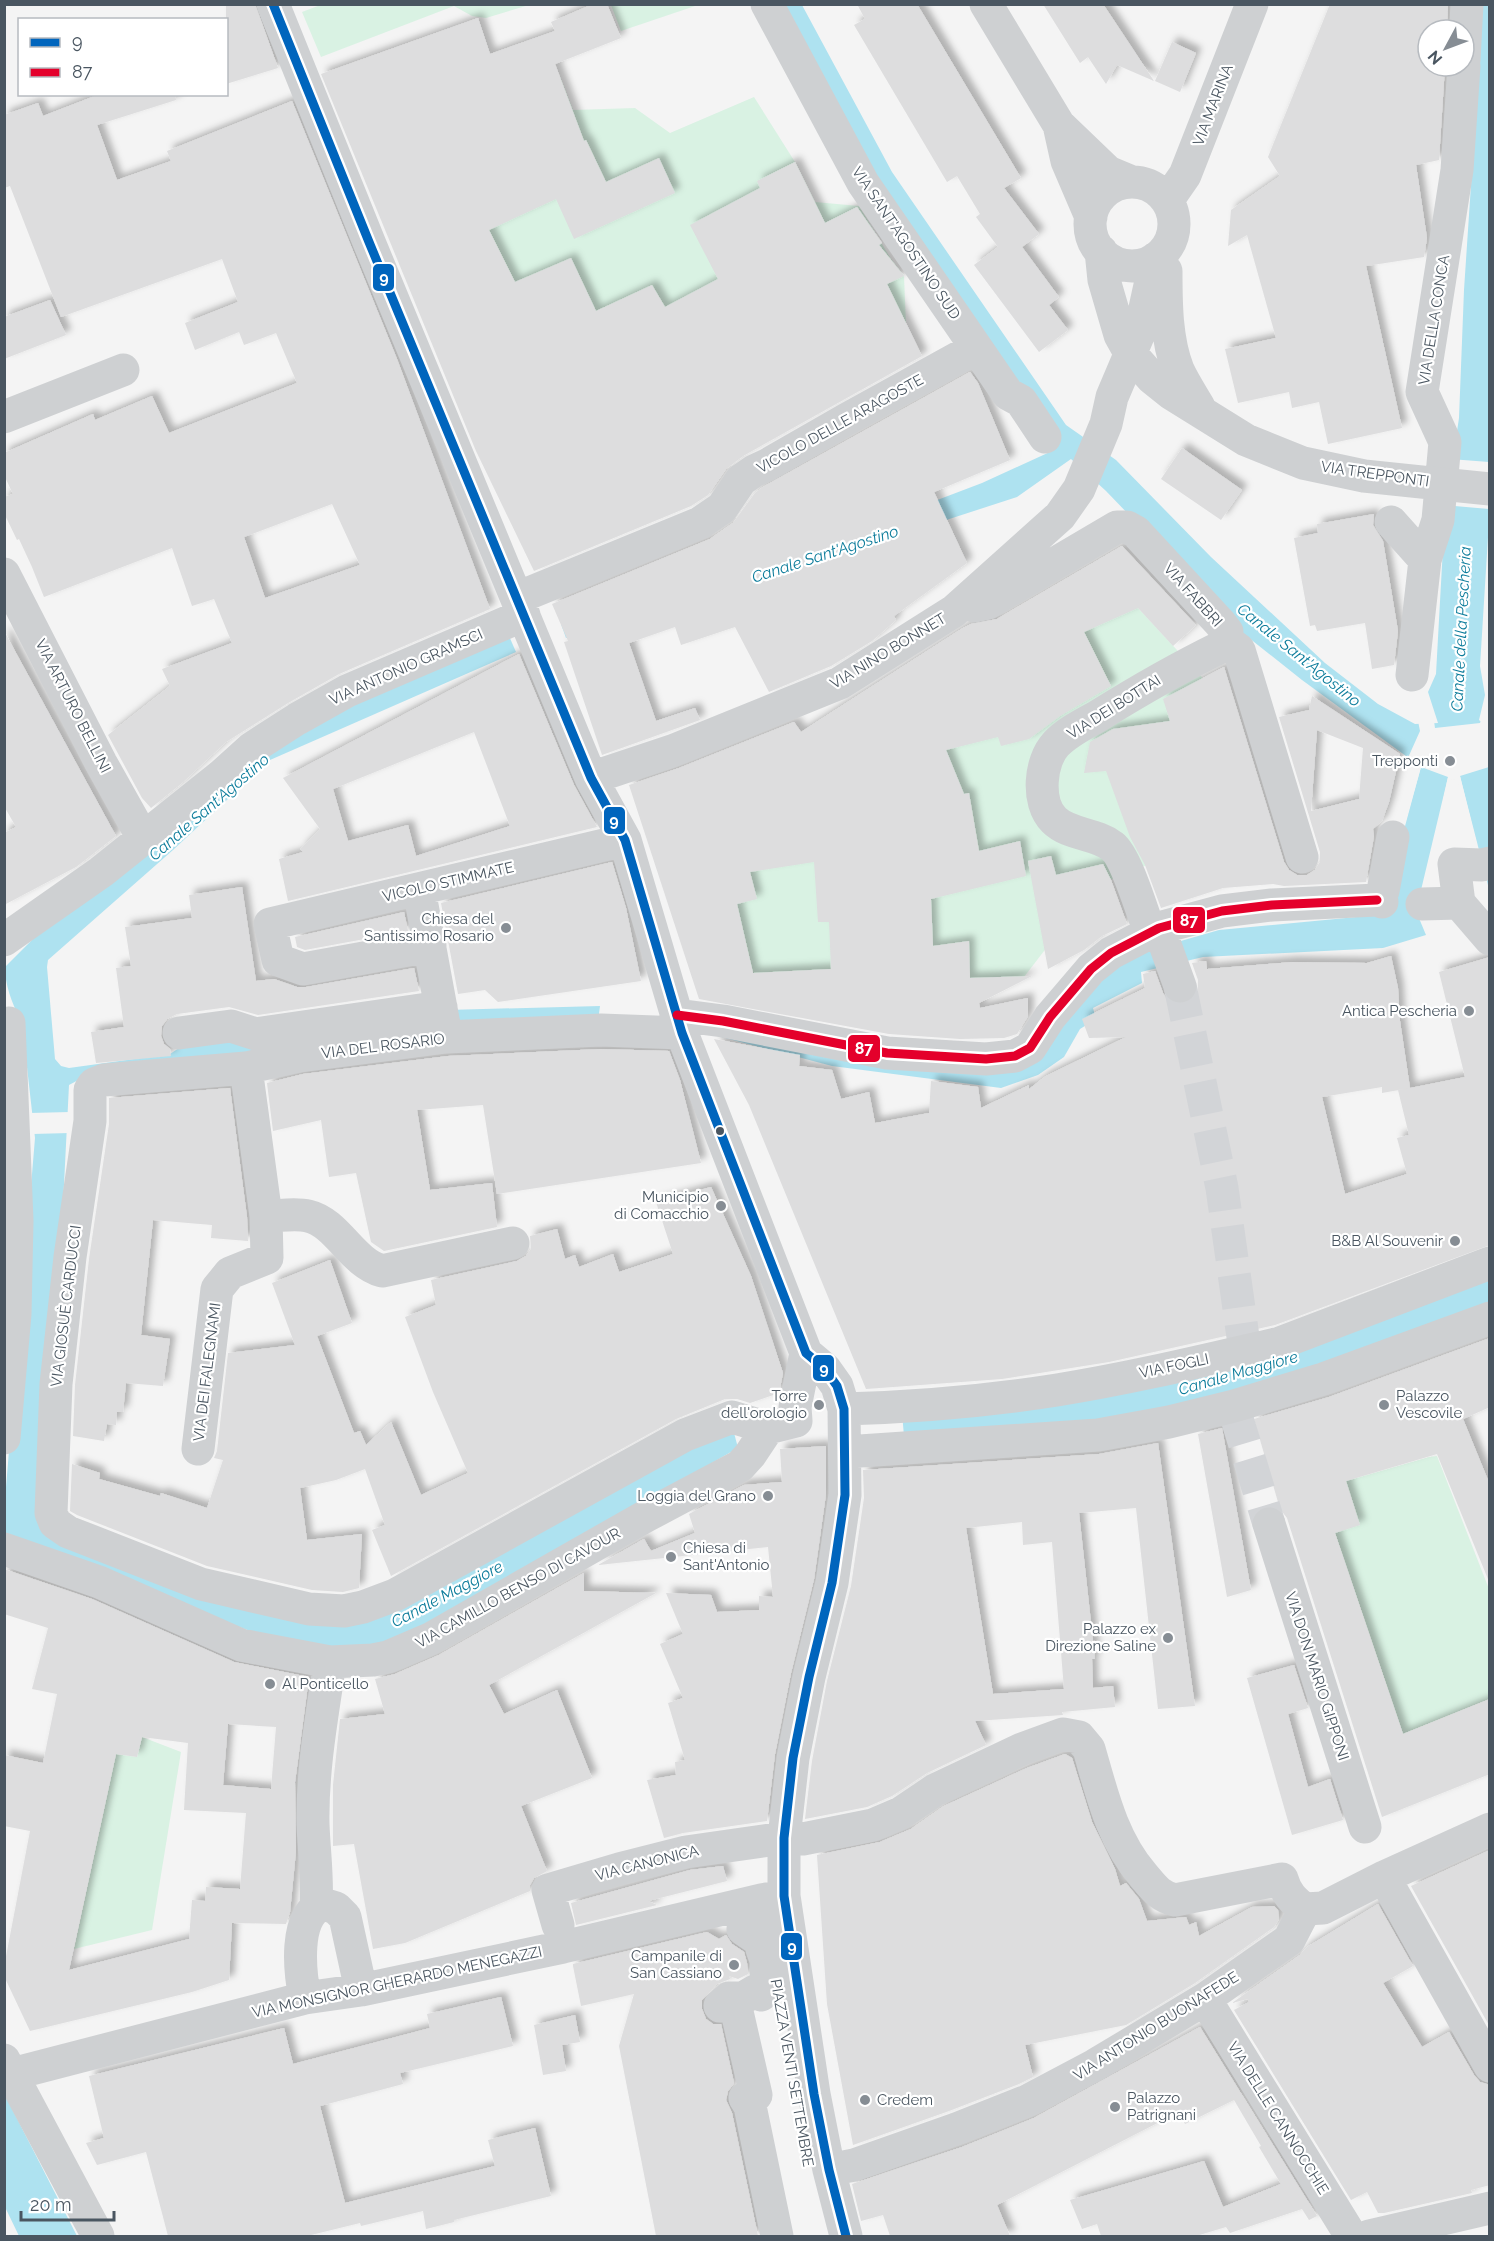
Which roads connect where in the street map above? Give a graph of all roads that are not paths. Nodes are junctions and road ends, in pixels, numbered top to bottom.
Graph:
1 (273, 4) edge
2 (766, 4) edge
3 (986, 4) edge
4 (1252, 4) edge
5 (1463, 78) edge
6 (1059, 125) junction
7 (1132, 182) junction
8 (1167, 201) junction
9 (1091, 217) junction
10 (1101, 251) junction
11 (1161, 253) junction
12 (976, 348) junction
13 (1130, 353) junction
14 (123, 370) dead end
15 (1172, 394) junction
16 (1201, 412) junction
17 (4, 417) edge
18 (1106, 424) junction
19 (1045, 438) dead end
20 (1490, 489) edge
21 (1391, 522) dead end
22 (1425, 560) junction
23 (4, 574) edge
24 (520, 607) junction
25 (954, 611) junction
26 (1227, 641) junction
27 (1412, 675) dead end
28 (591, 778) junction
29 (1394, 837) dead end
30 (143, 838) junction
31 (625, 840) junction
32 (1302, 857) dead end
33 (1475, 864) edge
34 (419, 889) dead end
35 (1459, 903) junction
36 (1422, 904) dead end
37 (1155, 930) junction
38 (1487, 936) edge
39 (4, 940) edge
40 (430, 946) junction
41 (1180, 986) tunnel mouth
42 (443, 1020) junction
43 (9, 1023) dead end
44 (680, 1024) junction
45 (179, 1033) dead end
46 (246, 1068) junction
47 (86, 1111) joint
48 (266, 1216) junction
49 (513, 1243) dead end
50 (1490, 1263) edge
51 (1490, 1318) edge
52 (806, 1353) junction
53 (782, 1424) junction
54 (844, 1427) junction
55 (4, 1438) edge
56 (198, 1449) dead end
57 (1269, 1524) tunnel mouth
58 (4, 1549) edge
59 (330, 1662) junction
60 (1365, 1827) dead end
61 (1490, 1829) edge
62 (784, 1850) junction
63 (1384, 1877) junction
64 (784, 1896) junction
65 (316, 1907) junction
66 (1305, 1909) junction
67 (558, 1925) dead end
68 (362, 1990) junction
69 (305, 1998) junction
70 (1205, 2000) junction
71 (1490, 2066) edge
72 (8, 2067) edge
73 (829, 2170) junction
74 (1490, 2208) edge
75 (98, 2236) edge
76 (777, 2236) edge
77 (826, 2236) edge
78 (846, 2236) edge
79 (1351, 2236) edge
80 (1369, 2236) edge

1 - 24 street
2 - 12 street, VIA SANT'AGOSTINO SUD
3 - 6 street
4 - 8 street, VIA MARINA
5 - 22 street, VIA DELLA CONCA
6 - 7 street
6 - 9 street
7 - 8 street
7 - 9 street
8 - 11 street
9 - 10 street
10 - 11 street
10 - 13 street
11 - 13 street, VIA NINO BONNET
11 - 16 street
12 - 19 street, VIA SANT'AGOSTINO SUD
12 - 24 street, VICOLO DELLE ARAGOSTE
13 - 15 street
13 - 18 street, VIA NINO BONNET
14 - 17 street
15 - 16 street
15 - 18 street, VIA NINO BONNET
16 - 20 street, VIA TREPPONTI, bridge
18 - 25 street, VIA NINO BONNET
21 - 22 street
22 - 27 street, VIA DELLA CONCA
23 - 30 street, VIA ARTURO BELLINI
24 - 28 street
24 - 30 street, VIA ANTONIO GRAMSCI
25 - 26 street, VIA FABBRI
25 - 28 street, VIA NINO BONNET
26 - 32 street, VIA FABBRI
26 - 37 street, VIA DEI BOTTAI
28 - 31 street
29 - 37 street, VIA DEL ROSARIO
30 - 39 street, VIA ANTONIO GRAMSCI
31 - 40 street, VICOLO STIMMATE
31 - 44 street
33 - 35 street
34 - 40 street
35 - 36 street
35 - 38 street
37 - 41 street, VIA DEI BOTTAI
37 - 44 street, VIA DEL ROSARIO
40 - 42 street
42 - 44 street, VIA DEL ROSARIO
42 - 45 street
42 - 46 street, VIA DEL ROSARIO
43 - 55 street
44 - 52 street
46 - 47 street, VIA DEL ROSARIO
46 - 48 street, VIA DEI FALEGNAMI
47 - 53 street, VIA GIOSUÈ CARDUCCI
48 - 49 street
48 - 56 street, VIA DEI FALEGNAMI
50 - 54 street, VIA FOGLI
51 - 54 street
52 - 53 street
52 - 54 street
53 - 54 street
53 - 59 street, VIA CAMILLO BENSO DI CAVOUR
54 - 62 street, PIAZZA VENTI SETTEMBRE
57 - 60 street, VIA DON MARIO GIPPONI
58 - 59 street, VIA CAMILLO BENSO DI CAVOUR
59 - 65 street
61 - 63 street
62 - 64 street, PIAZZA VENTI SETTEMBRE
62 - 66 street
62 - 67 street, VIA CANONICA
63 - 66 street
63 - 71 street
64 - 68 street, VIA MONSIGNOR GHERARDO MENEGAZZI
64 - 73 street, PIAZZA VENTI SETTEMBRE
65 - 68 street
65 - 69 street
66 - 70 street, VIA ANTONIO BUONAFEDE
68 - 69 street, VIA MONSIGNOR GHERARDO MENEGAZZI
69 - 72 street, VIA MONSIGNOR GHERARDO MENEGAZZI
70 - 73 street, VIA ANTONIO BUONAFEDE
70 - 79 street, VIA DELLE CANNOCCHIE
72 - 75 street
73 - 78 street, PIAZZA VENTI SETTEMBRE
74 - 80 street
76 - 77 street, PIAZZA VENTI SETTEMBRE

